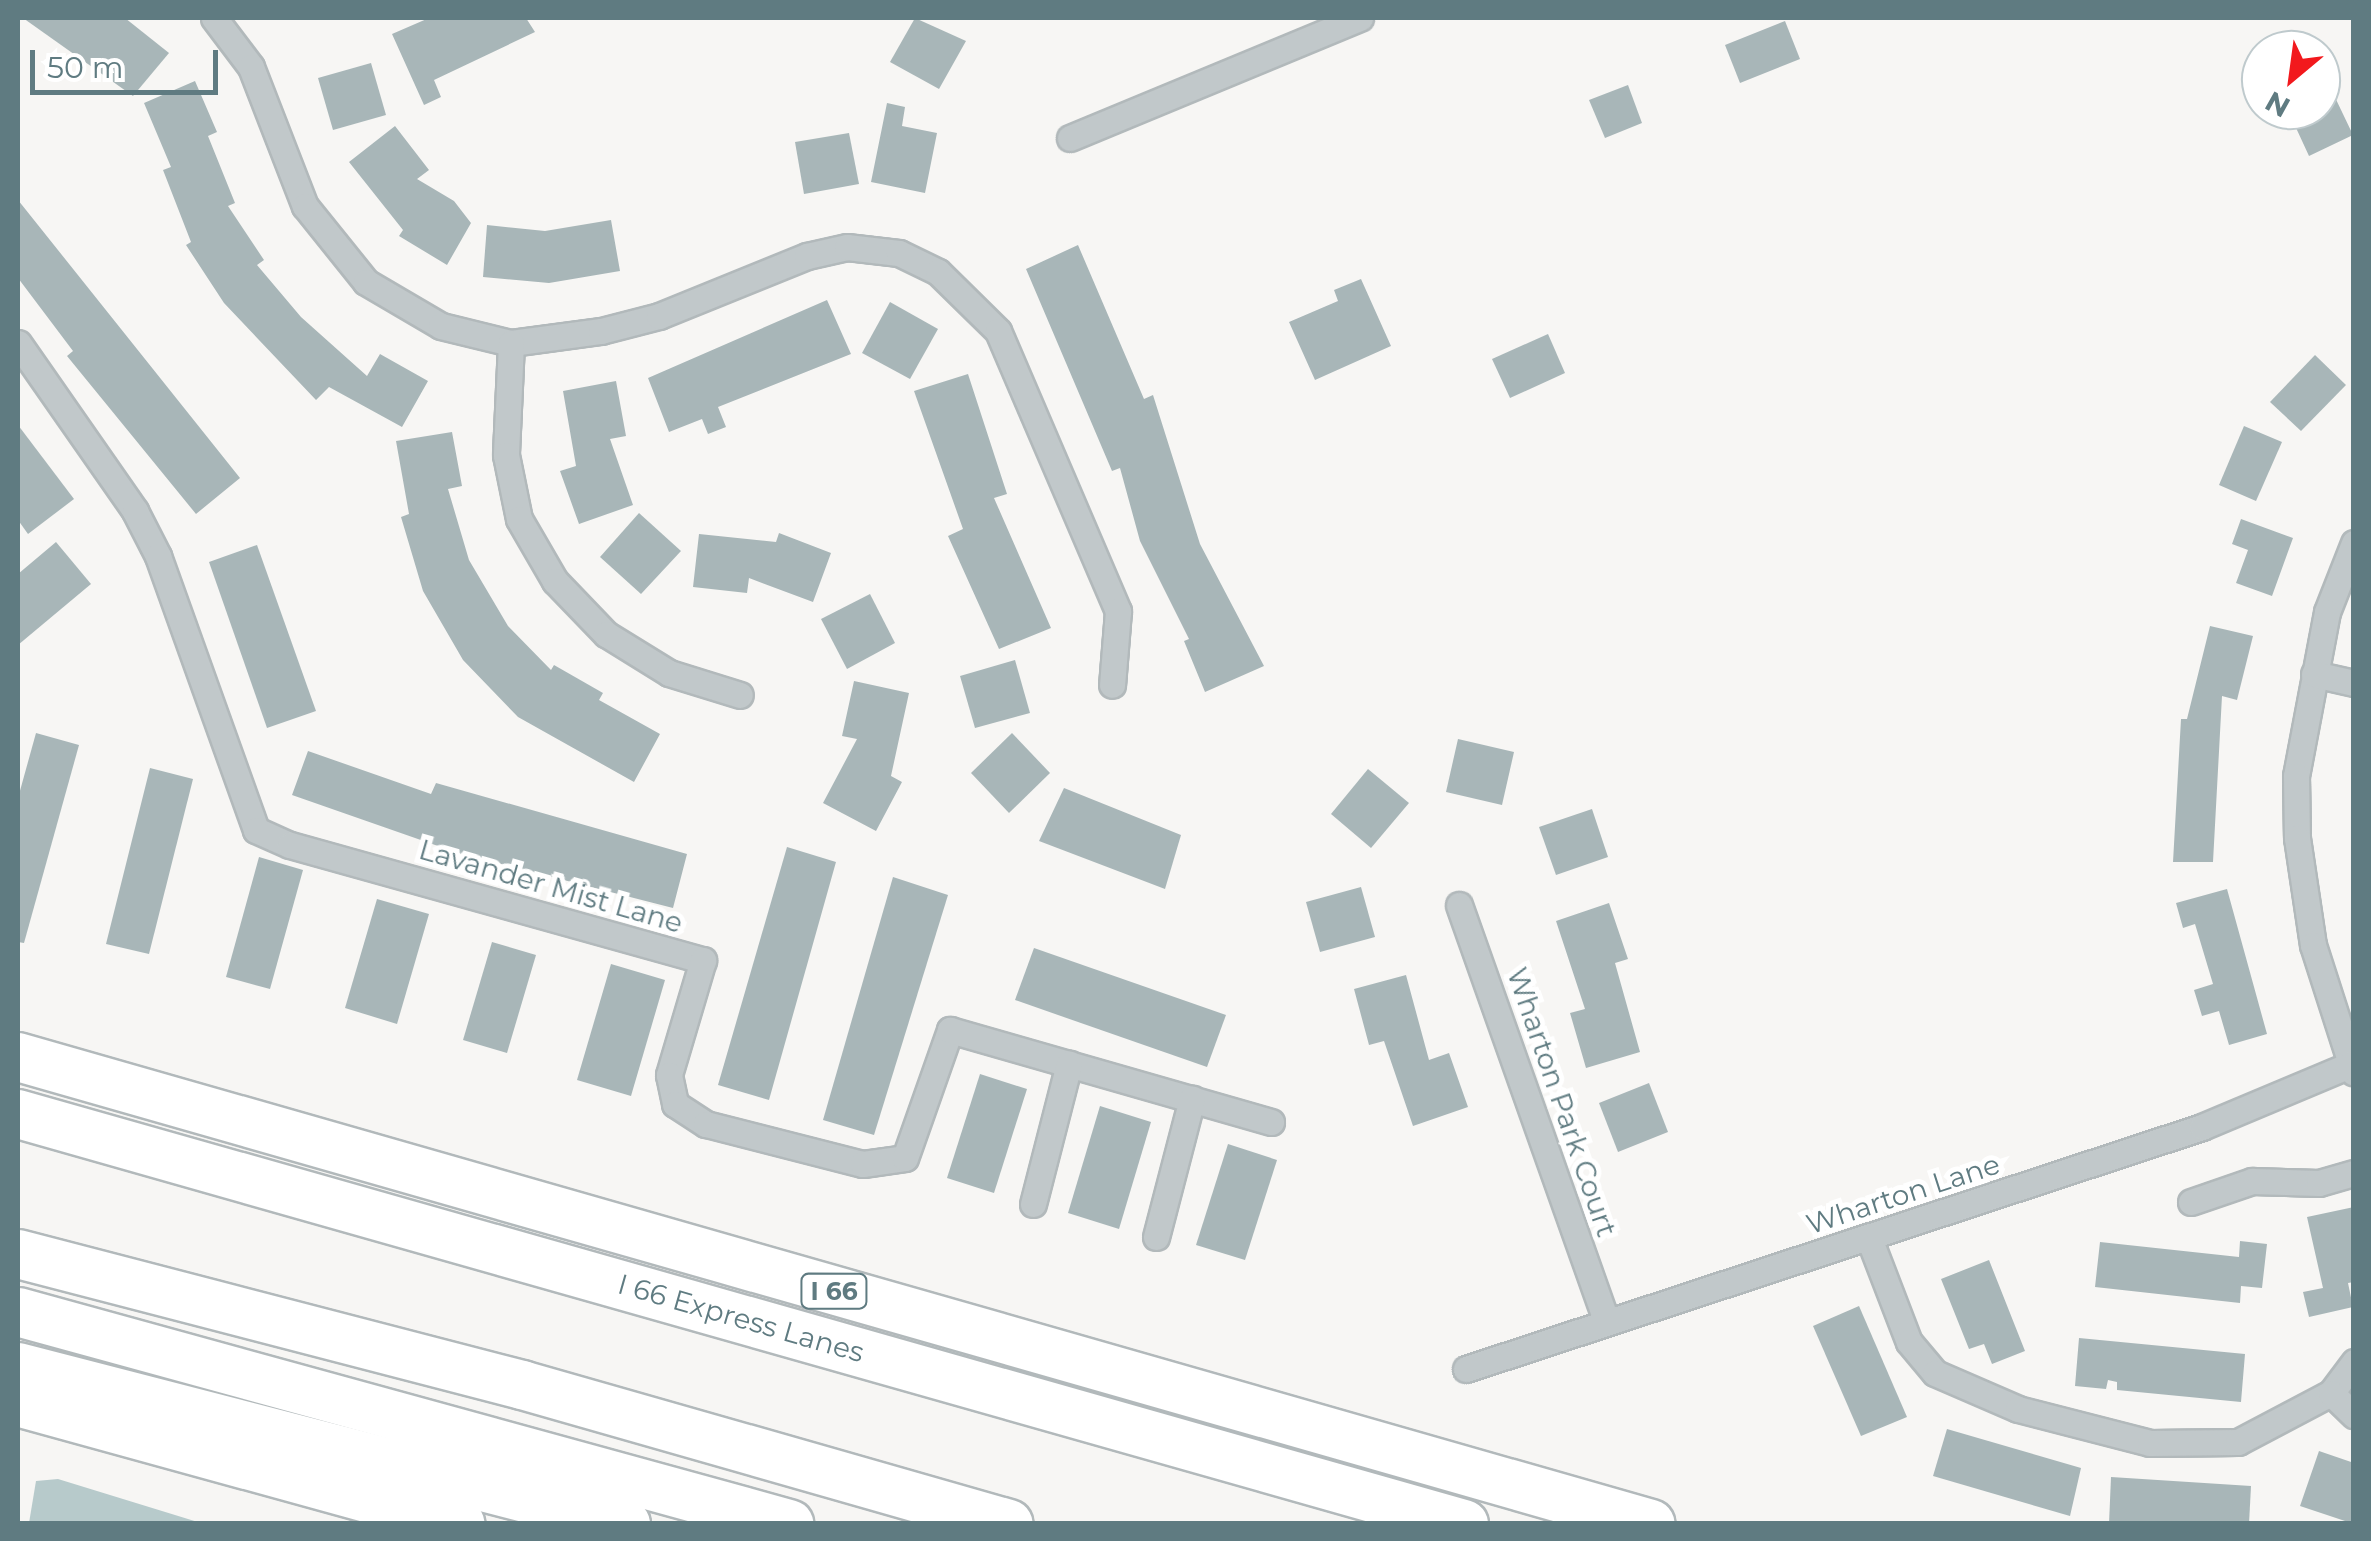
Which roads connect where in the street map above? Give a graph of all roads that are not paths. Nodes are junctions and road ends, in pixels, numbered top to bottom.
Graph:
1 (214, 18) edge
2 (1360, 18) edge
3 (1070, 138) dead end
4 (18, 343) edge
5 (510, 343) junction
6 (2354, 543) edge
7 (2314, 674) junction
8 (2354, 683) edge
9 (1112, 685) dead end
10 (740, 695) dead end
11 (1459, 905) dead end
12 (18, 1057) edge
13 (1069, 1064) junction
14 (2352, 1066) edge
15 (1192, 1099) junction
16 (18, 1114) edge
17 (1271, 1122) dead end
18 (2354, 1172) edge
19 (2191, 1202) dead end
20 (1034, 1204) dead end
21 (1156, 1236) dead end
22 (1868, 1238) junction
23 (18, 1254) edge
24 (18, 1312) edge
25 (1606, 1319) junction
26 (2354, 1362) edge
27 (18, 1366) edge
28 (1466, 1369) dead end
29 (2330, 1393) junction
30 (18, 1402) edge
31 (2354, 1415) edge
32 (460, 1524) edge
33 (626, 1524) edge
34 (789, 1524) edge
35 (1009, 1524) edge
36 (1464, 1524) edge
37 (1651, 1524) edge

1 - 5 street
2 - 3 street
4 - 13 street, Lavander Mist Lane
5 - 9 street
5 - 10 street
6 - 7 street
7 - 8 street
7 - 14 street
11 - 25 street, Wharton Park Court
12 - 37 highway, I 66
13 - 15 street, Lavander Mist Lane
13 - 20 street
14 - 22 street, Wharton Lane
15 - 17 street, Lavander Mist Lane
15 - 21 street
16 - 36 highway, I 66 Express Lanes
18 - 19 street
22 - 25 street, Wharton Lane
22 - 29 street
23 - 35 highway
24 - 34 highway
25 - 28 street, Wharton Lane
26 - 29 street
27 - 33 highway
29 - 31 street
30 - 32 highway

